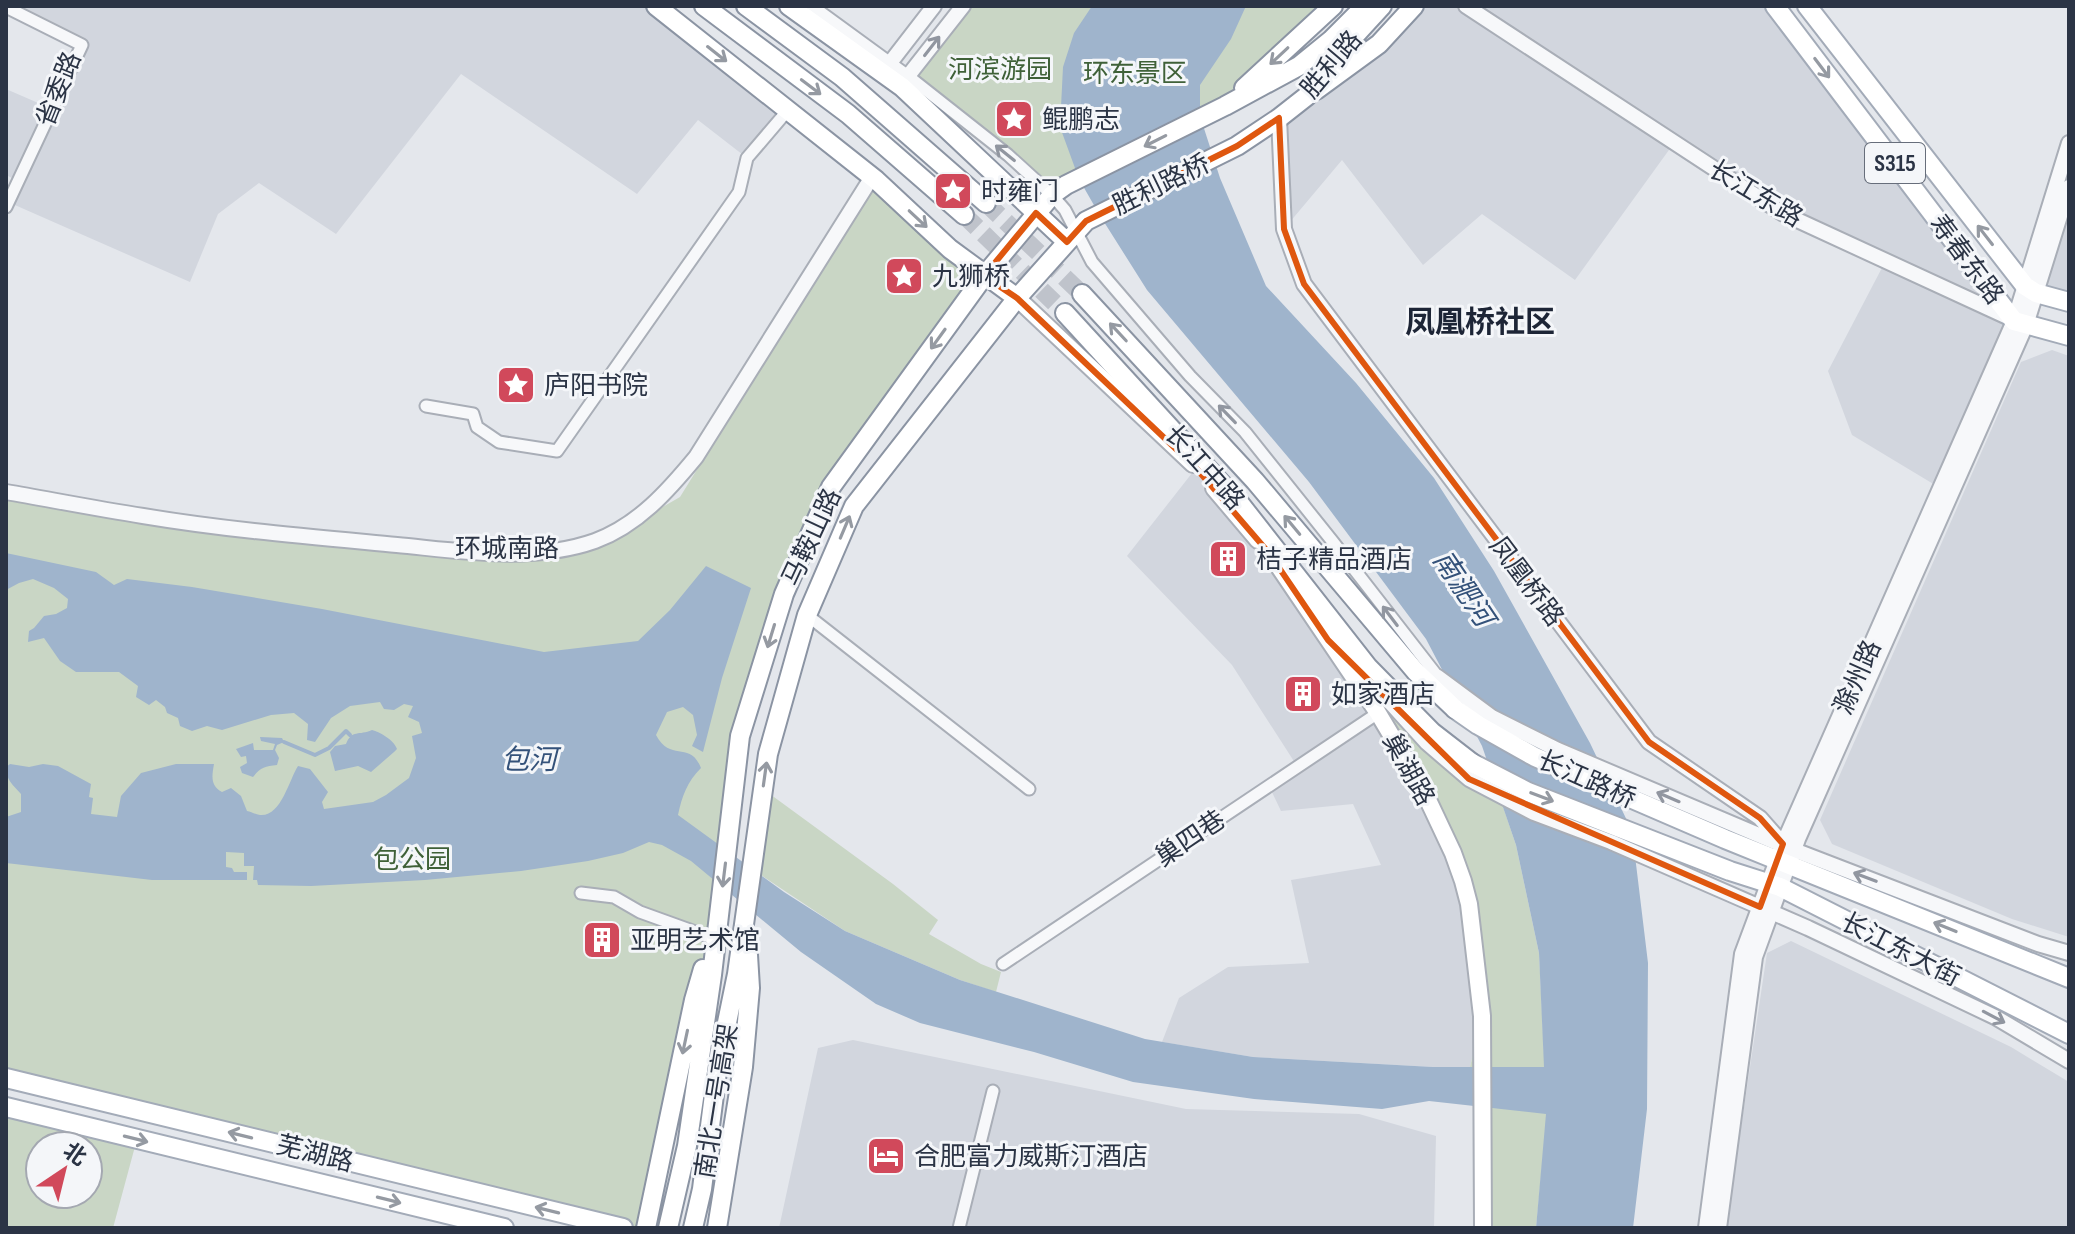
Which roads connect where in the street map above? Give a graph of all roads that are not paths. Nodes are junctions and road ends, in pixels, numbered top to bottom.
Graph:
1 (656, 6) edge
2 (704, 6) edge
3 (746, 6) edge
4 (789, 6) edge
5 (812, 6) edge
6 (934, 6) edge
7 (963, 6) edge
8 (1333, 6) edge
9 (1365, 6) edge
10 (1382, 6) edge
11 (1414, 6) edge
12 (1466, 6) edge
13 (1775, 6) edge
14 (1807, 6) edge
15 (6, 7) edge
16 (886, 68) junction
17 (905, 81) junction
18 (1307, 96) junction
19 (1225, 106) junction
20 (788, 110) junction
21 (1279, 118) junction
22 (2069, 143) edge
23 (1237, 146) joint
24 (872, 177) junction
25 (1079, 179) joint
26 (2069, 187) edge
27 (1052, 195) junction
28 (986, 203) tunnel mouth
29 (6, 207) edge
30 (1036, 213) junction
31 (964, 215) tunnel mouth
32 (1076, 231) junction
33 (984, 276) junction
34 (2030, 290) junction
35 (1082, 294) tunnel mouth
36 (1017, 298) junction
37 (2069, 302) edge
38 (1065, 313) tunnel mouth
39 (2020, 323) junction
40 (2069, 336) edge
41 (426, 406) dead end
42 (6, 492) edge
43 (1298, 578) junction
44 (807, 615) junction
45 (1328, 640) junction
46 (1347, 654) junction
47 (1438, 677) joint
48 (1455, 709) joint
49 (1378, 713) junction
50 (1471, 771) junction
51 (1029, 789) dead end
52 (1732, 834) junction
53 (1786, 854) junction
54 (1730, 871) joint
55 (1774, 885) junction
56 (581, 893) dead end
57 (1765, 910) junction
58 (719, 912) junction
59 (745, 916) junction
60 (712, 938) junction
61 (2069, 953) edge
62 (1003, 964) dead end
63 (737, 974) joint
64 (712, 975) joint
65 (2069, 978) edge
66 (2069, 1034) edge
67 (2069, 1061) edge
68 (6, 1078) edge
69 (993, 1091) dead end
70 (6, 1107) edge
71 (504, 1228) edge
72 (623, 1228) edge
73 (646, 1228) edge
74 (668, 1228) edge
75 (693, 1228) edge
76 (717, 1228) edge
77 (959, 1228) edge
78 (1483, 1228) edge
79 (1706, 1228) edge
80 (1719, 1228) edge

1 -> 20 main road
2 -> 31 main road
3 - 28 main road
4 - 16 main road
5 - 16 street
6 - 16 street
17 -> 7 street
8 -> 19 main road
9 - 19 main road, 胜利路
10 - 18 main road, 胜利路
11 - 18 main road
12 - 39 street, 长江东路
13 -> 39 main road, 寿春东路 / S315
34 -> 14 main road, 寿春东路 / S315
15 - 29 street, 省委路
16 - 17 main road
27 -> 17 street
17 - 30 main road
18 - 21 main road, 胜利路
19 -> 25 main road, 胜利路桥
20 - 24 main road
20 - 41 street
21 - 23 main road, 胜利路
21 - 53 street, 凤凰桥路
22 - 34 street, 滁州路
23 - 32 main road, 胜利路桥
24 -> 33 main road
24 - 42 street, 环城南路
25 - 27 main road, 马鞍山路
26 - 34 street, 滁州路
27 - 30 main road, 马鞍山路
27 - 32 street
30 - 32 main road
30 - 33 main road, 马鞍山路
32 - 36 main road, 马鞍山路
47 -> 32 street
33 - 36 main road
33 -> 58 main road, 马鞍山路
34 - 37 main road
34 - 39 street, 滁州路
48 -> 35 main road, 长江中路
44 -> 36 main road, 马鞍山路
36 - 45 main road, 巢湖路
38 - 43 main road, 长江中路
39 - 40 main road, 长江东路
39 - 53 street, 滁州路
43 - 46 street
43 - 50 main road, 长江中路
44 - 51 street
59 -> 44 main road, 马鞍山路
45 - 46 street
45 - 49 main road, 巢湖路
46 - 49 street
46 - 50 street
52 -> 47 street
48 - 52 main road, 长江路桥
49 - 62 street, 巢四巷
49 - 78 main road, 巢湖路
50 -> 54 main road, 长江路桥
50 - 57 street
52 - 53 main road, 长江东大街
53 - 55 street, 滁州路
61 -> 53 street
65 -> 53 main road, 长江东大街
54 - 55 main road, 长江东大街
55 - 57 street, 滁州路
55 - 66 main road, 长江东大街
56 - 60 street
57 -> 67 street
57 - 79 street, 滁州路
57 - 80 street, 滁州路
58 - 60 main road
58 - 64 main road, 马鞍山路
59 - 63 main road, 马鞍山路
59 - 76 main road
60 -> 73 main road
63 - 75 main road, 南北一号高架
64 - 74 main road, 南北一号高架
72 -> 68 main road, 芜湖路
69 - 77 street
70 -> 71 main road, 芜湖路

